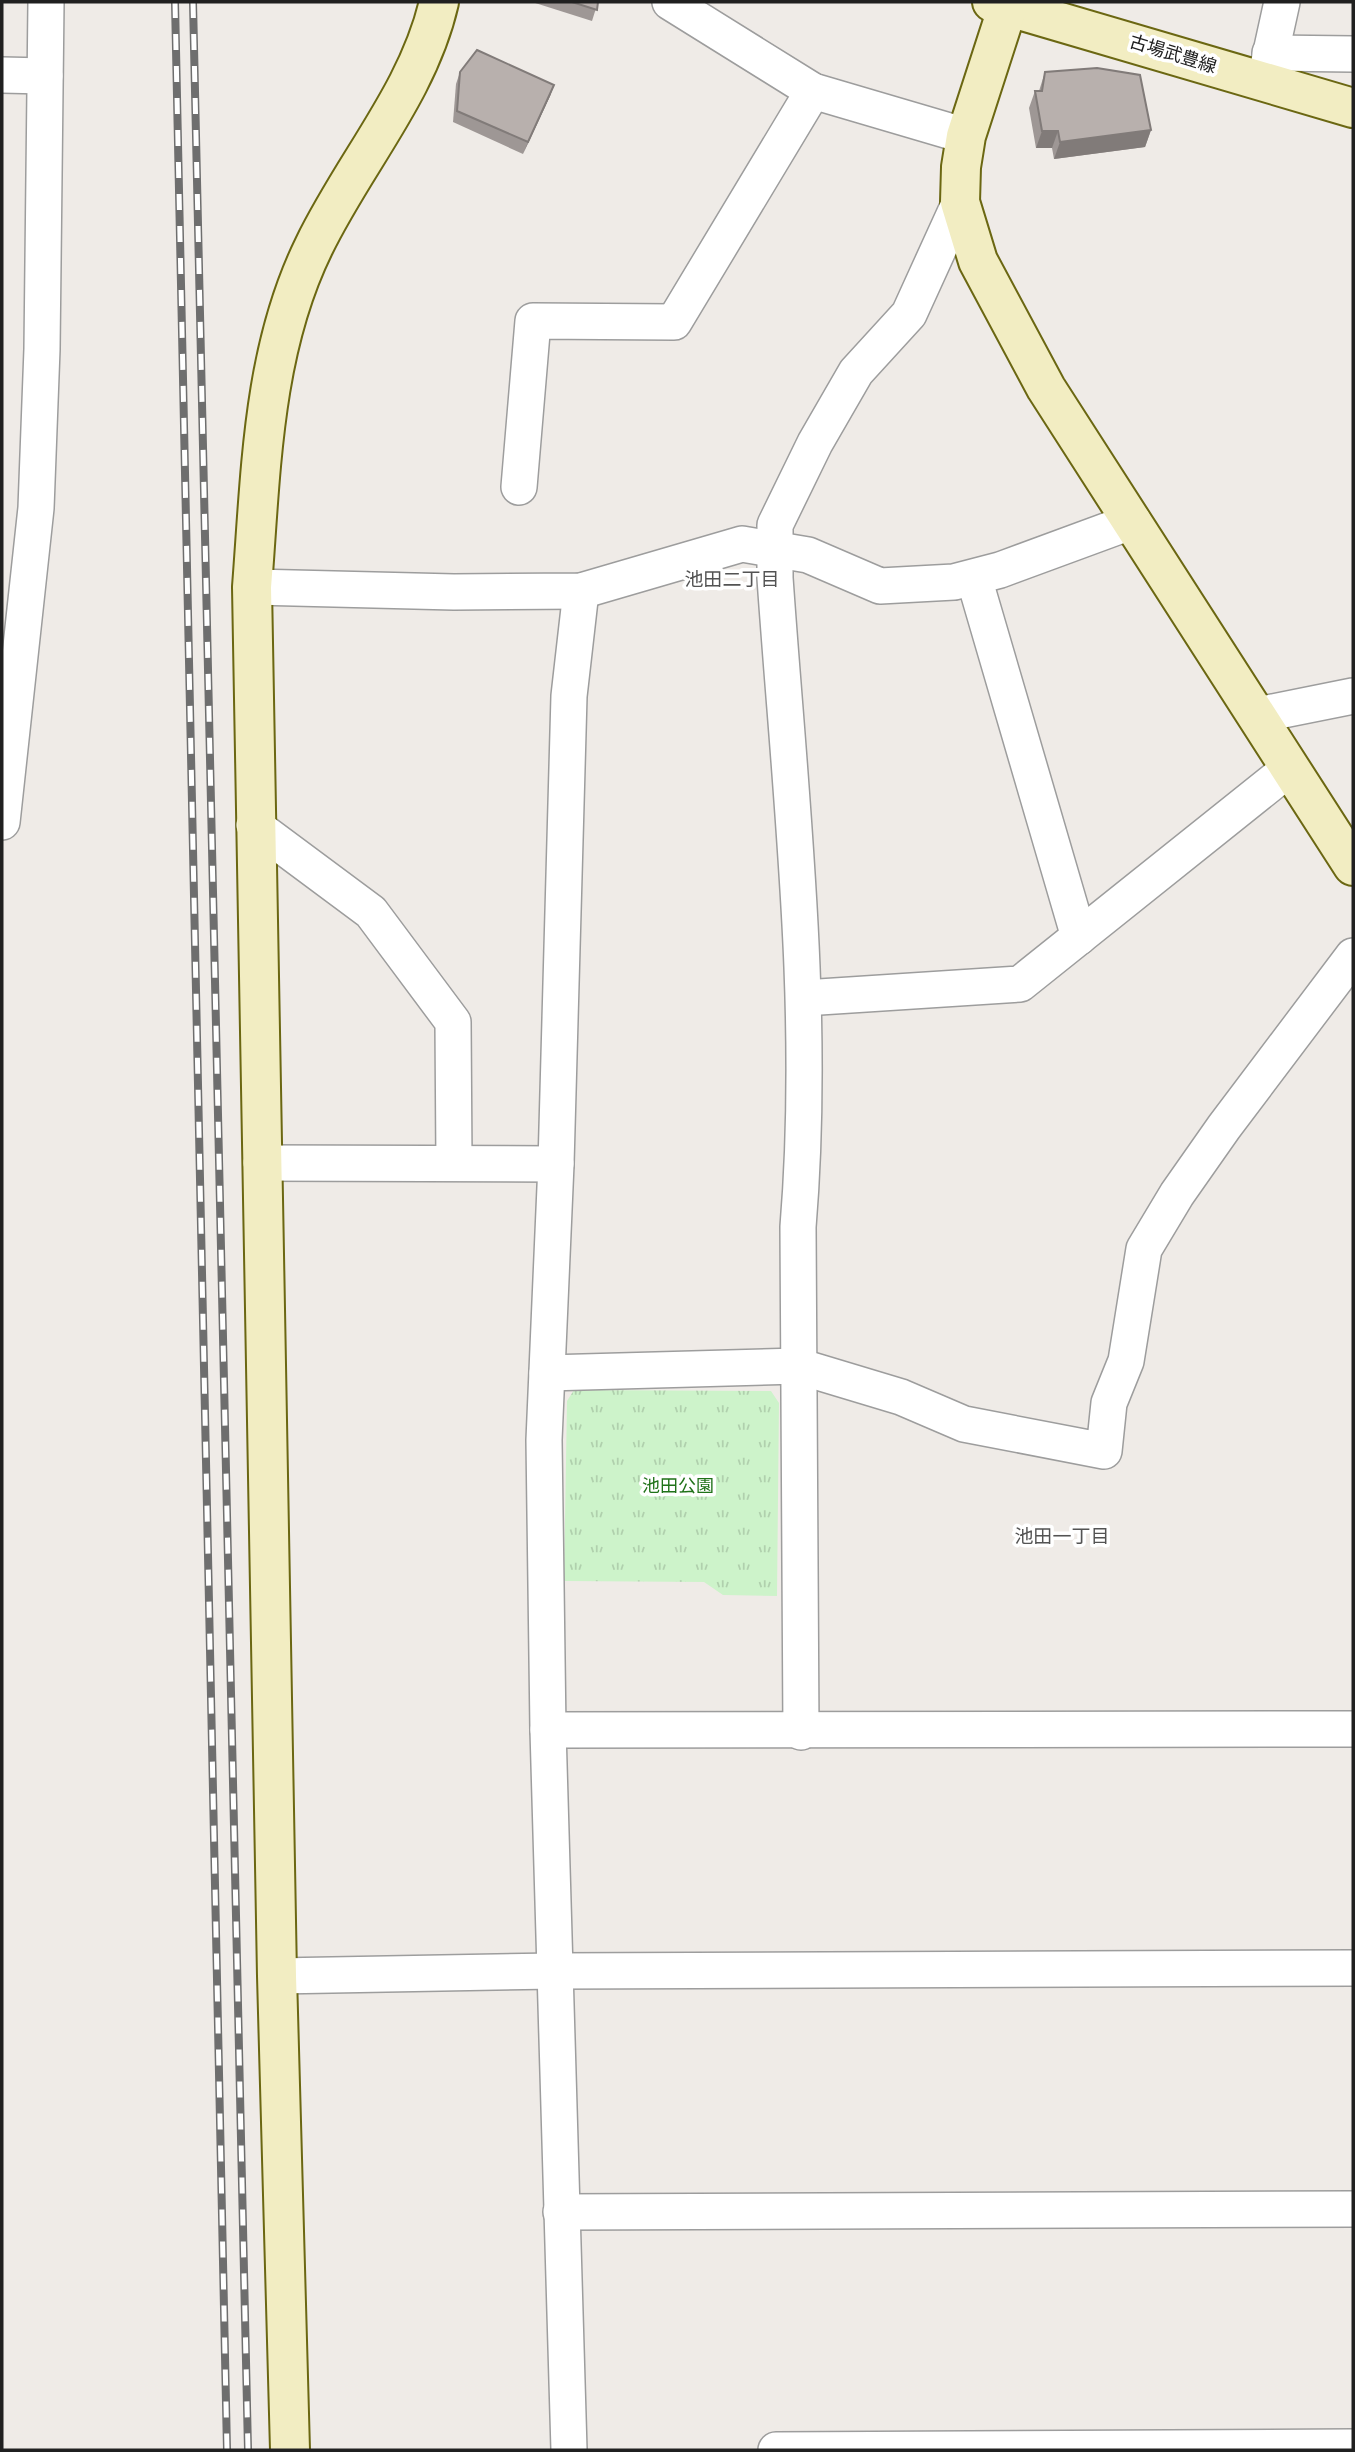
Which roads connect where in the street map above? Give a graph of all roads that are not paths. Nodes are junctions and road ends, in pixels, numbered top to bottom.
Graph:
1 (46, 2) edge
2 (439, 2) edge
3 (670, 2) edge
4 (1282, 2) edge
5 (1000, 4) edge
6 (1353, 54) edge
7 (1267, 67) junction
8 (2, 75) edge
9 (44, 76) junction
10 (813, 91) junction
11 (1353, 108) edge
12 (966, 136) junction
13 (960, 202) junction
14 (519, 487) dead end
15 (1133, 521) junction
16 (775, 550) junction
17 (974, 578) junction
18 (252, 587) junction
19 (581, 590) junction
20 (13, 622) edge
21 (1353, 696) edge
22 (1258, 715) junction
23 (1290, 768) junction
24 (2, 822) edge
25 (254, 825) junction
26 (1353, 866) edge
27 (1079, 937) junction
28 (1353, 956) edge
29 (804, 998) junction
30 (261, 1163) junction
31 (454, 1163) junction
32 (556, 1164) junction
33 (798, 1366) junction
34 (547, 1373) junction
35 (1353, 1729) edge
36 (548, 1730) junction
37 (801, 1732) junction
38 (1353, 1968) edge
39 (555, 1971) junction
40 (277, 1976) junction
41 (1353, 2209) edge
42 (561, 2212) junction
43 (1353, 2447) edge
44 (290, 2450) edge
45 (569, 2450) edge
46 (776, 2450) edge

1 - 9 street
2 - 18 street
3 - 10 street
4 - 7 street
5 - 7 street, 古場武豊線
5 - 12 street
6 - 7 street
7 - 11 street, 古場武豊線
8 - 9 street
9 - 20 street
10 - 12 street
10 - 14 street
12 - 13 street
13 - 15 street
13 - 16 street
15 - 17 street
15 - 22 street
16 - 17 street
16 - 19 street
16 - 29 street
17 - 27 street
18 - 19 street
18 - 25 street
19 - 32 street
20 - 24 street
21 - 22 street
22 - 23 street
23 - 26 street
23 - 27 street
25 - 30 street
25 - 31 street
27 - 29 street
28 - 33 street
29 - 33 street
30 - 31 street
30 - 40 street
31 - 32 street
32 - 34 street
33 - 34 street
33 - 37 street
34 - 36 street
35 - 37 street
36 - 37 street
36 - 39 street
38 - 39 street
39 - 40 street
39 - 42 street
40 - 44 street
41 - 42 street
42 - 45 street
43 - 46 street

